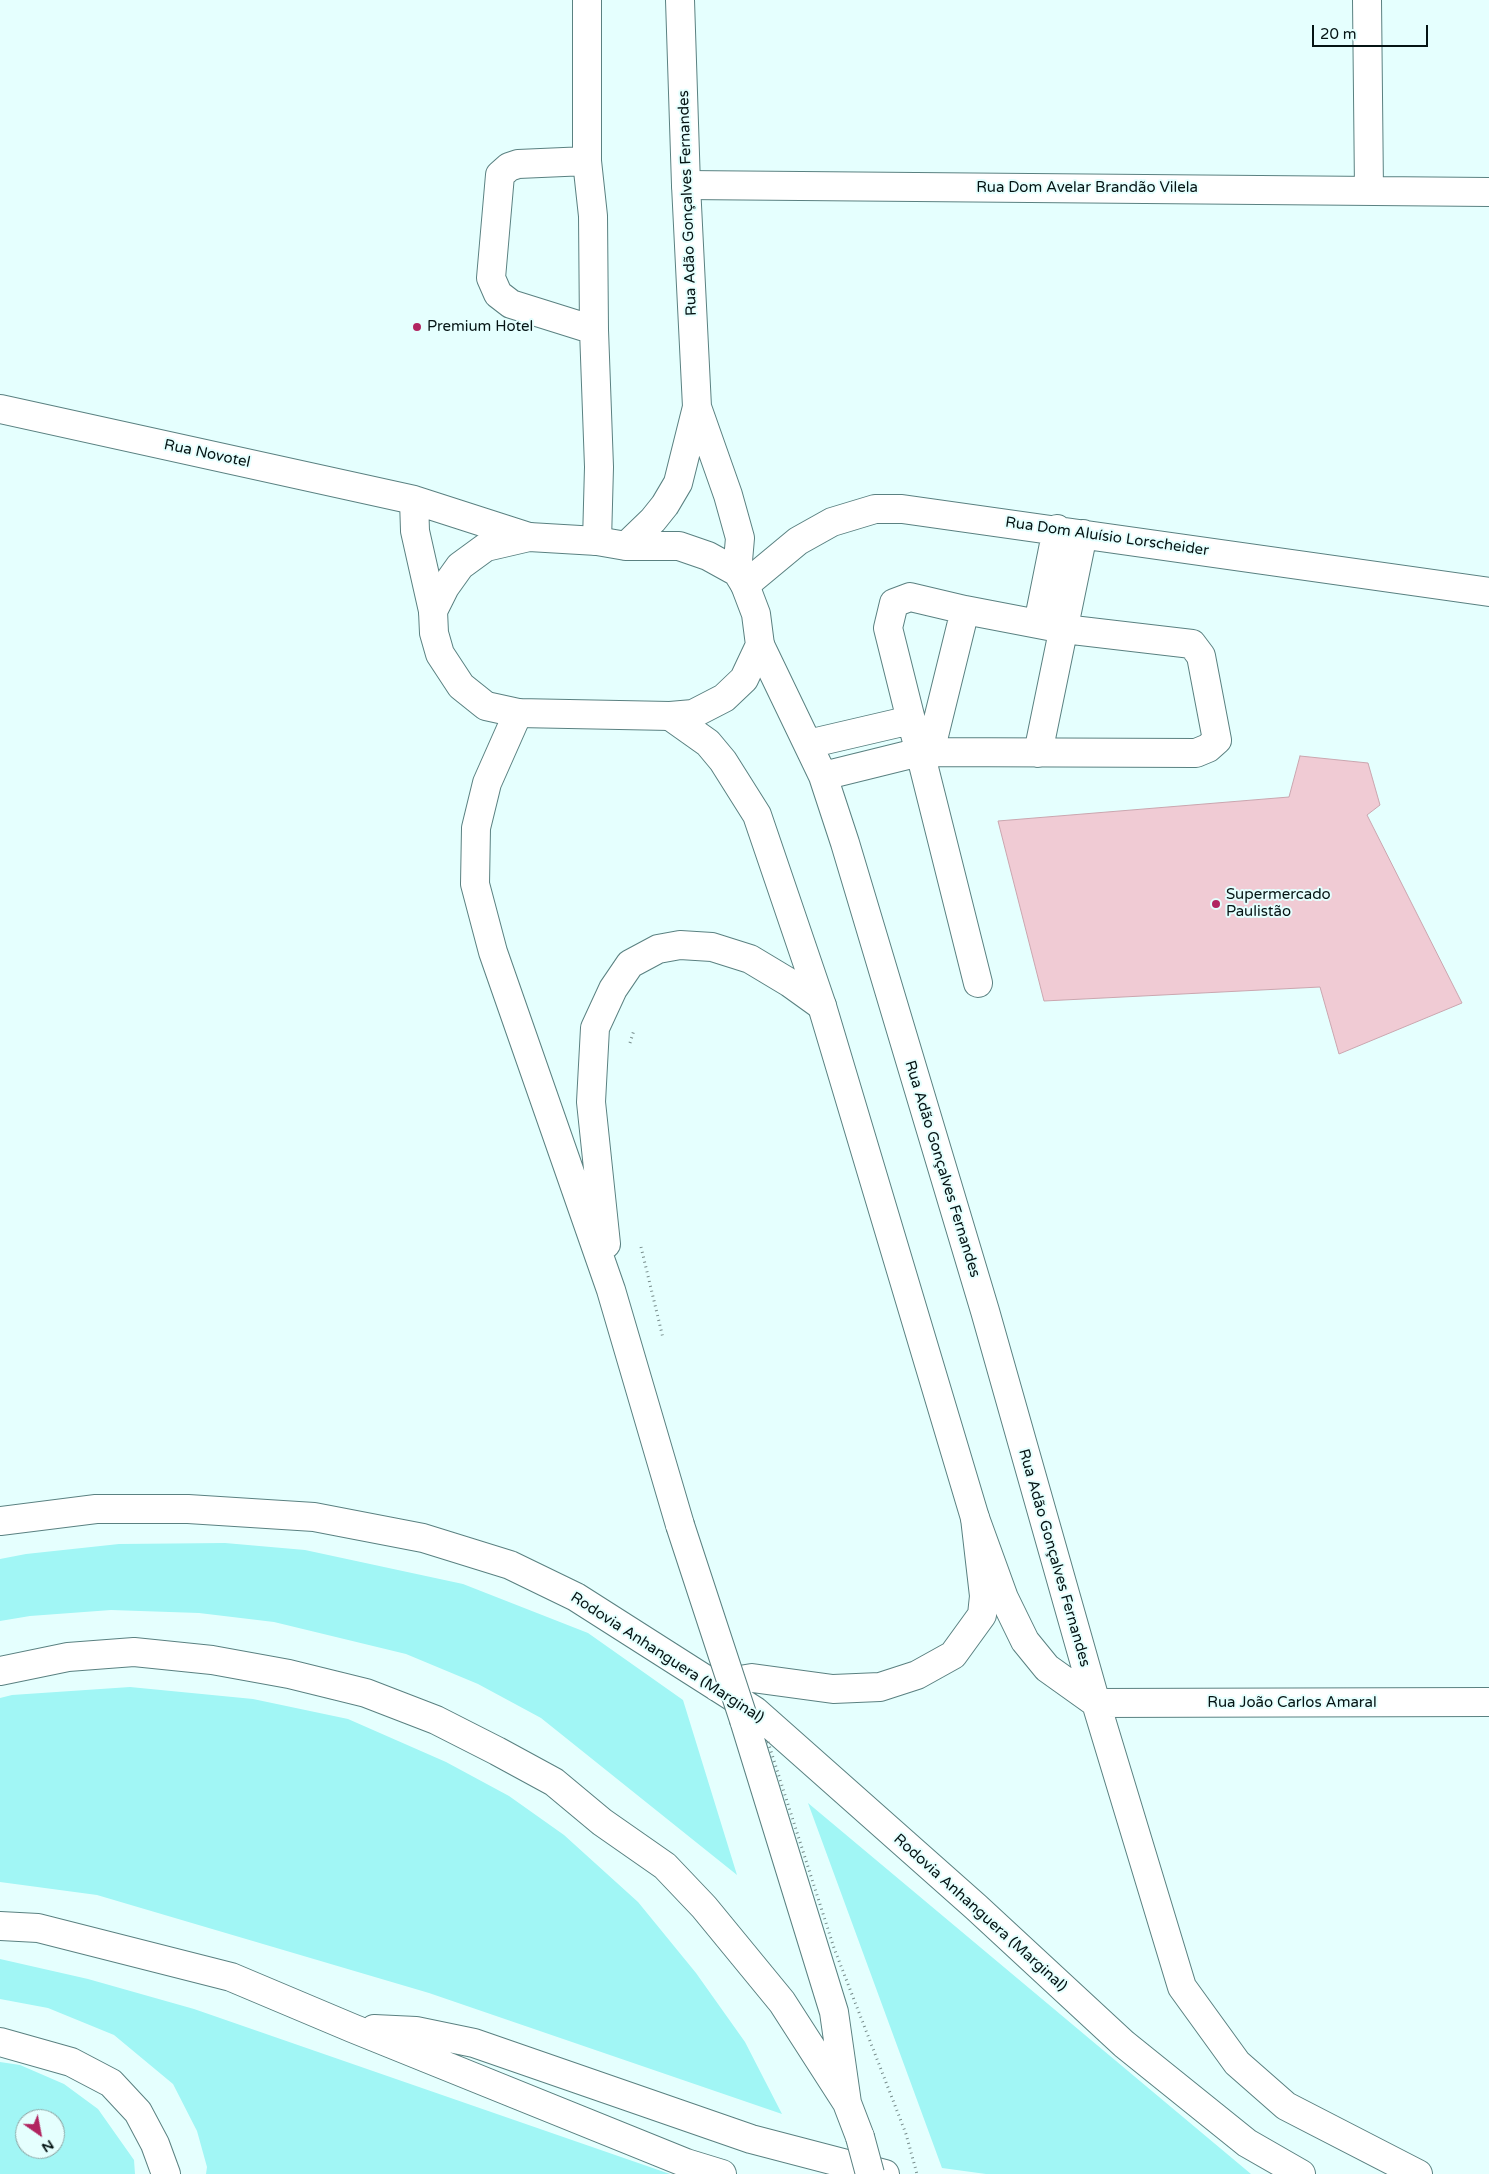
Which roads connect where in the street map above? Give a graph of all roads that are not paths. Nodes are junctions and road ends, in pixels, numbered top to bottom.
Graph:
1 (587, 0) edge
2 (680, 0) edge
3 (1367, 0) edge
4 (587, 161) junction
5 (686, 186) junction
6 (1369, 190) junction
7 (1489, 192) edge
8 (594, 330) junction
9 (697, 407) junction
10 (0, 409) edge
11 (414, 500) junction
12 (1056, 529) junction
13 (1083, 534) junction
14 (530, 538) junction
15 (597, 541) junction
16 (626, 546) junction
17 (741, 578) junction
18 (1489, 592) edge
19 (965, 610) junction
20 (433, 611) junction
21 (1051, 626) junction
22 (760, 645) junction
23 (518, 712) junction
24 (670, 716) junction
25 (911, 720) junction
26 (808, 744) junction
27 (925, 752) junction
28 (1038, 753) junction
29 (823, 776) junction
30 (978, 983) dead end
31 (822, 1006) junction
32 (611, 1290) junction
33 (975, 1518) junction
34 (0, 1521) edge
35 (0, 1671) edge
36 (717, 1688) junction
37 (1489, 1702) edge
38 (1096, 1703) junction
39 (0, 1926) edge
40 (352, 2028) junction
41 (0, 2042) edge
42 (848, 2103) junction
43 (166, 2174) edge
44 (722, 2174) edge
45 (870, 2174) edge
46 (885, 2174) edge
47 (1301, 2174) edge
48 (1418, 2174) edge

1 - 4 main road
2 - 5 main road, Rua Adão Gonçalves Fernandes
3 - 6 main road
4 - 8 main road
4 - 8 main road
5 - 6 main road, Rua Dom Avelar Brandão Vilela
5 - 9 main road, Rua Adão Gonçalves Fernandes
6 - 7 main road, Rua Dom Avelar Brandão Vilela
8 - 15 main road
9 - 16 main road, Rua Adão Gonçalves Fernandes
9 - 17 main road, Rua Adão Gonçalves Fernandes
10 - 11 main road, Rua Novotel
11 - 14 main road, Rua Novotel
11 - 20 main road
12 - 13 main road, Rua Dom Aluísio Lorscheider
12 - 17 main road, Rua Dom Aluísio Lorscheider
12 - 21 main road
13 - 18 main road, Rua Dom Aluísio Lorscheider
13 - 21 main road
14 - 15 main road
14 - 20 main road
15 - 16 main road
16 - 17 main road
17 - 22 main road
19 - 21 main road
19 - 25 main road
19 - 27 main road
20 - 23 main road
21 - 28 main road
21 - 28 main road
22 - 24 main road
22 - 26 main road, Rua Adão Gonçalves Fernandes
23 - 24 main road
23 - 32 main road
24 - 31 main road, Rua Adão Gonçalves Fernandes
25 - 26 main road
25 - 27 main road
26 - 29 main road, Rua Adão Gonçalves Fernandes
27 - 28 main road
27 - 29 main road
27 - 30 main road
29 - 38 main road, Rua Adão Gonçalves Fernandes
31 - 32 main road
31 - 33 main road, Rua Adão Gonçalves Fernandes
32 - 42 main road, bridge
33 - 36 main road
33 - 38 main road, Rua Adão Gonçalves Fernandes
34 - 36 main road, Rodovia Anhanguera (Marginal)
35 - 42 main road
36 - 47 main road, Rodovia Anhanguera (Marginal)
37 - 38 main road, Rua João Carlos Amaral
38 - 48 main road, Rua Adão Gonçalves Fernandes
39 - 40 main road
40 - 44 main road
40 - 46 main road
41 - 43 main road
42 - 45 main road, bridge

